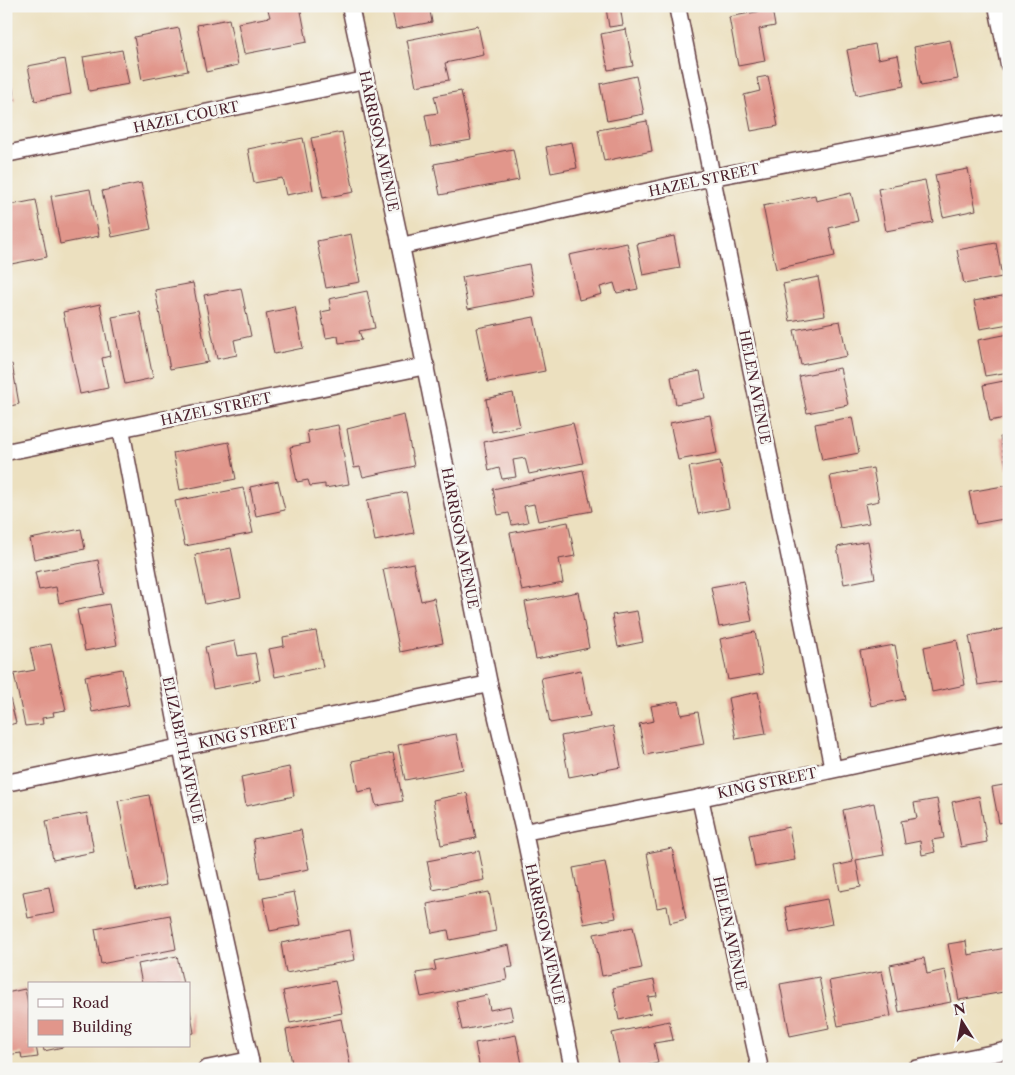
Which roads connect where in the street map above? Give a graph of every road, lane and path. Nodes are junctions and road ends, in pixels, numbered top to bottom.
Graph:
1 (350, 6) edge
2 (677, 6) edge
3 (997, 6) edge
4 (1009, 65) edge
5 (365, 80) junction
6 (1009, 121) edge
7 (6, 154) edge
8 (713, 177) junction
9 (401, 246) junction
10 (426, 366) junction
11 (121, 429) junction
12 (6, 452) edge
13 (490, 684) junction
14 (1009, 732) edge
15 (181, 747) junction
16 (833, 769) junction
17 (6, 783) edge
18 (700, 798) junction
19 (524, 832) junction
20 (1009, 1050) edge
21 (251, 1064) edge
22 (206, 1069) edge
23 (573, 1069) edge
24 (760, 1069) edge
25 (915, 1069) edge

1 - 5 street, HARRISON AVENUE
2 - 8 street, HELEN AVENUE
3 - 4 street
5 - 7 street, HAZEL COURT
5 - 9 street, HARRISON AVENUE
6 - 8 street, HAZEL STREET
8 - 9 street, HAZEL STREET
8 - 16 street, HELEN AVENUE
9 - 10 street, HARRISON AVENUE
10 - 11 street, HAZEL STREET
10 - 13 street, HARRISON AVENUE
11 - 12 street, HAZEL STREET
11 - 15 street, ELIZABETH AVENUE
13 - 15 street, KING STREET
13 - 19 street, HARRISON AVENUE
14 - 16 street, KING STREET
15 - 17 street, KING STREET
15 - 21 street, ELIZABETH AVENUE
16 - 18 street, KING STREET
18 - 19 street, KING STREET
18 - 24 street, HELEN AVENUE
19 - 23 street, HARRISON AVENUE
20 - 25 street
21 - 22 street

